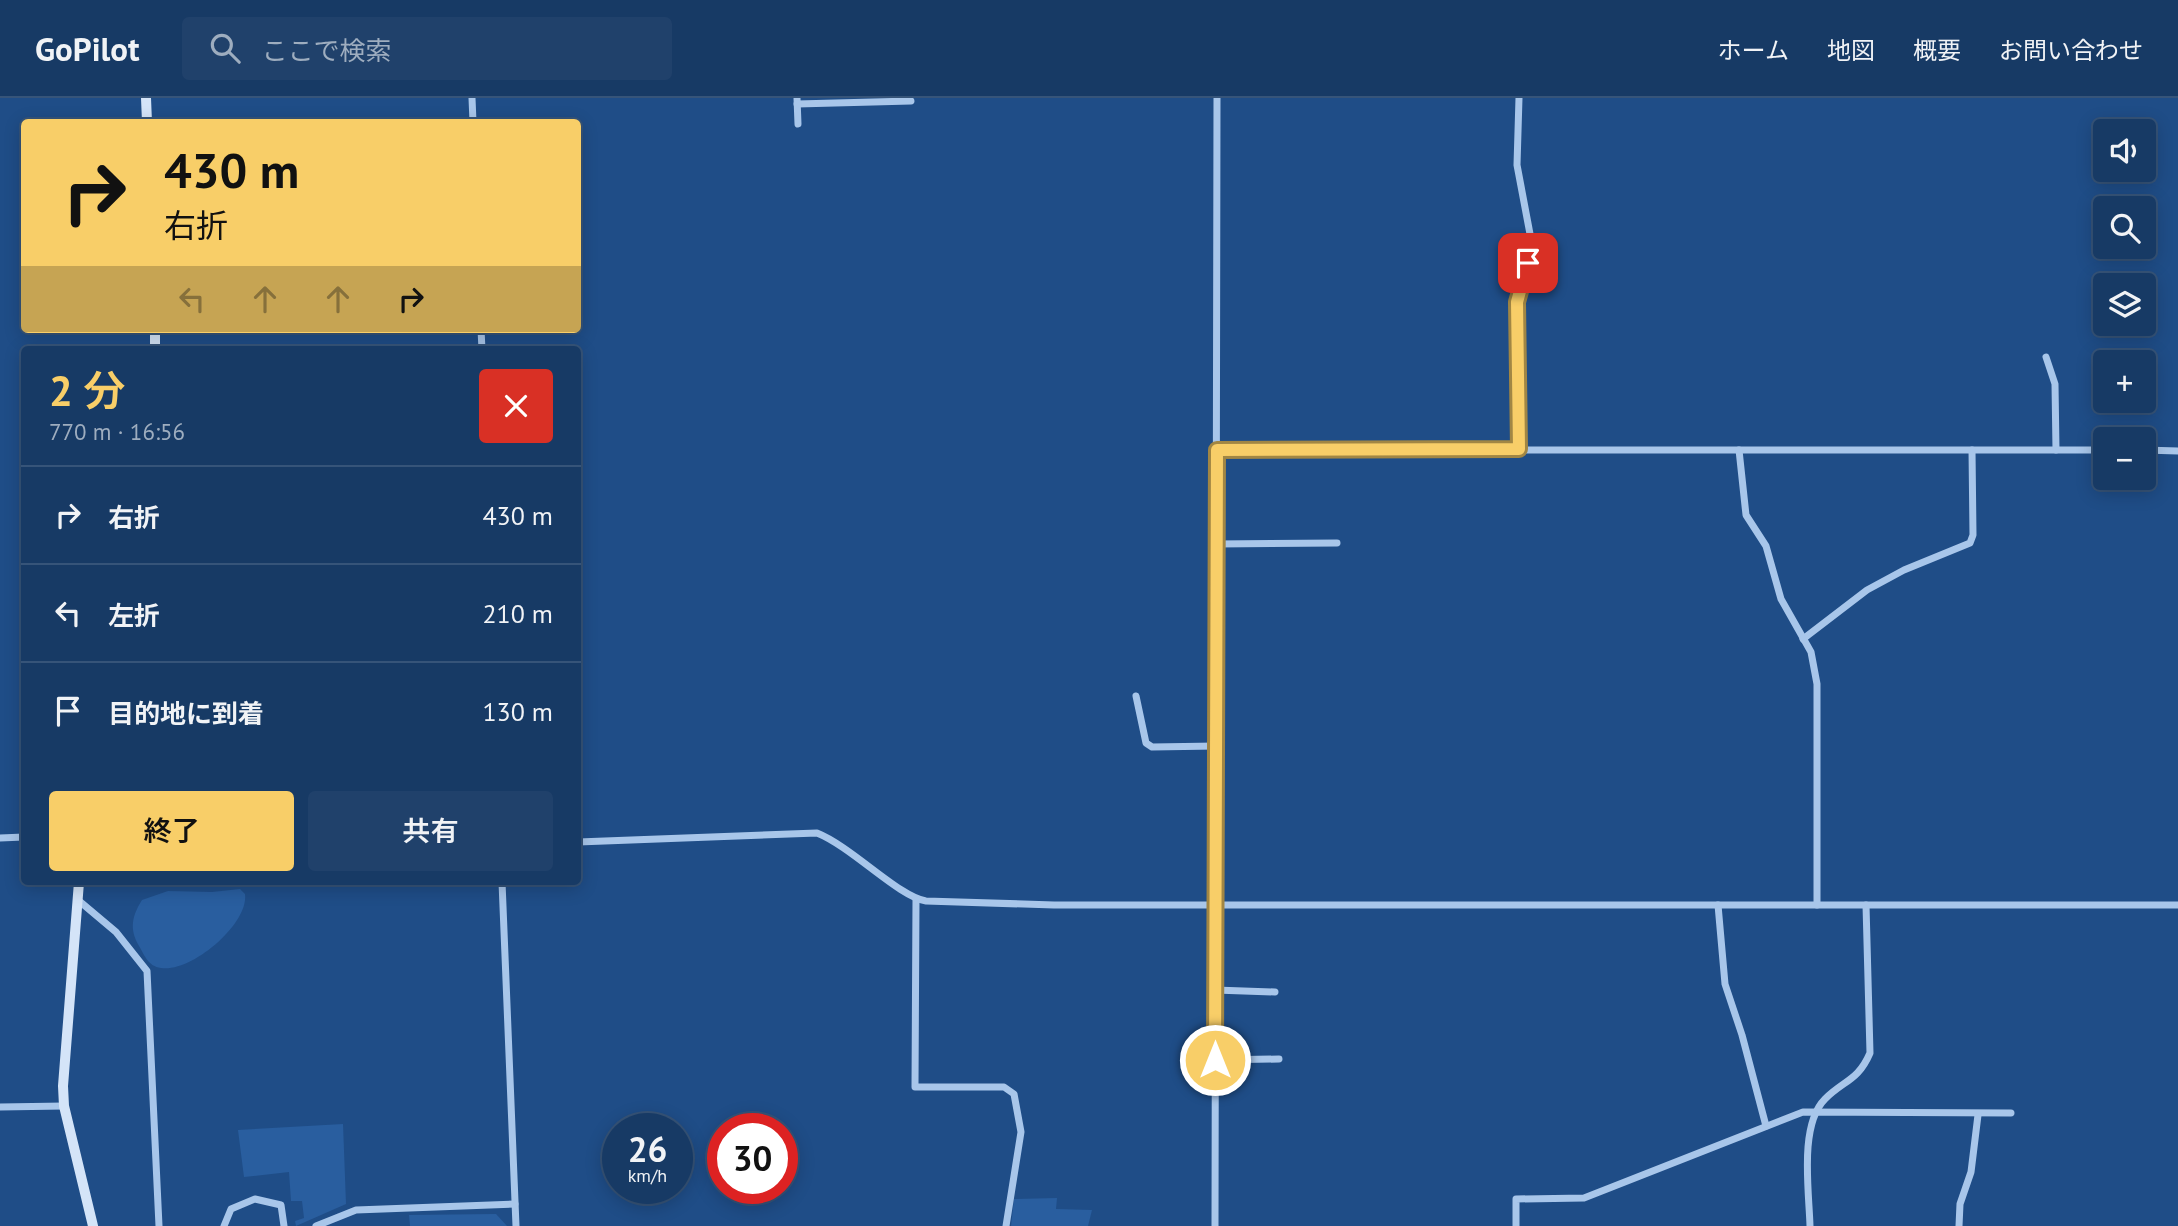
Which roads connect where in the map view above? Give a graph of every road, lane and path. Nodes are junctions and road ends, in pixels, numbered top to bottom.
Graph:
1 (146, 98) edge
2 (472, 98) edge
3 (1217, 98) edge
4 (1519, 98) edge
5 (797, 101) edge
6 (911, 101) dead end
7 (147, 119) edge
8 (473, 119) edge
9 (798, 124) dead end
10 (2046, 357) dead end
11 (1519, 449) junction
12 (1217, 450) junction
13 (1739, 450) junction
14 (1972, 450) junction
15 (2056, 450) junction
16 (2093, 450) edge
17 (2156, 450) edge
18 (2178, 451) edge
19 (1216, 544) junction
20 (1337, 544) dead end
21 (1803, 639) junction
22 (1136, 696) dead end
23 (1216, 746) junction
24 (21, 837) edge
25 (0, 838) edge
26 (581, 842) edge
27 (79, 885) edge
28 (502, 885) edge
29 (78, 900) junction
30 (916, 900) junction
31 (1215, 902) junction
32 (1718, 905) junction
33 (1817, 905) junction
34 (1866, 905) junction
35 (2178, 905) edge
36 (1215, 990) junction
37 (1275, 992) dead end
38 (1279, 1059) dead end
39 (1215, 1060) junction
40 (64, 1106) junction
41 (0, 1107) edge
42 (1816, 1111) junction
43 (2011, 1114) dead end
44 (1978, 1115) junction
45 (1766, 1126) junction
46 (515, 1204) junction
47 (93, 1226) edge
48 (159, 1226) edge
49 (224, 1226) edge
50 (284, 1226) edge
51 (316, 1226) edge
52 (516, 1226) edge
53 (1006, 1226) edge
54 (1215, 1226) edge
55 (1516, 1226) edge
56 (1810, 1226) edge
57 (1959, 1226) edge

1 - 7 street
2 - 8 street
3 - 12 street
4 - 11 street
5 - 6 street
5 - 9 street
10 - 15 street
11 - 12 street
11 - 13 street
12 - 19 street
13 - 14 street
13 - 21 street
14 - 15 street
14 - 21 street
15 - 16 street
17 - 18 street
19 - 20 street
19 - 23 street
21 - 33 street
22 - 23 street
23 - 31 street
24 - 25 street
26 - 30 street
27 - 29 street
28 - 46 street
29 - 40 street
29 - 48 street
30 - 31 street
30 - 53 street
31 - 32 street
31 - 36 street
32 - 33 street
32 - 45 street
33 - 34 street
34 - 35 street
34 - 42 street
36 - 37 street
36 - 39 street
38 - 39 street
39 - 54 street
40 - 41 street
40 - 47 street
42 - 44 street
42 - 45 street
42 - 56 street
43 - 44 street
44 - 57 street
45 - 55 street
46 - 51 street
46 - 52 street
49 - 50 street

